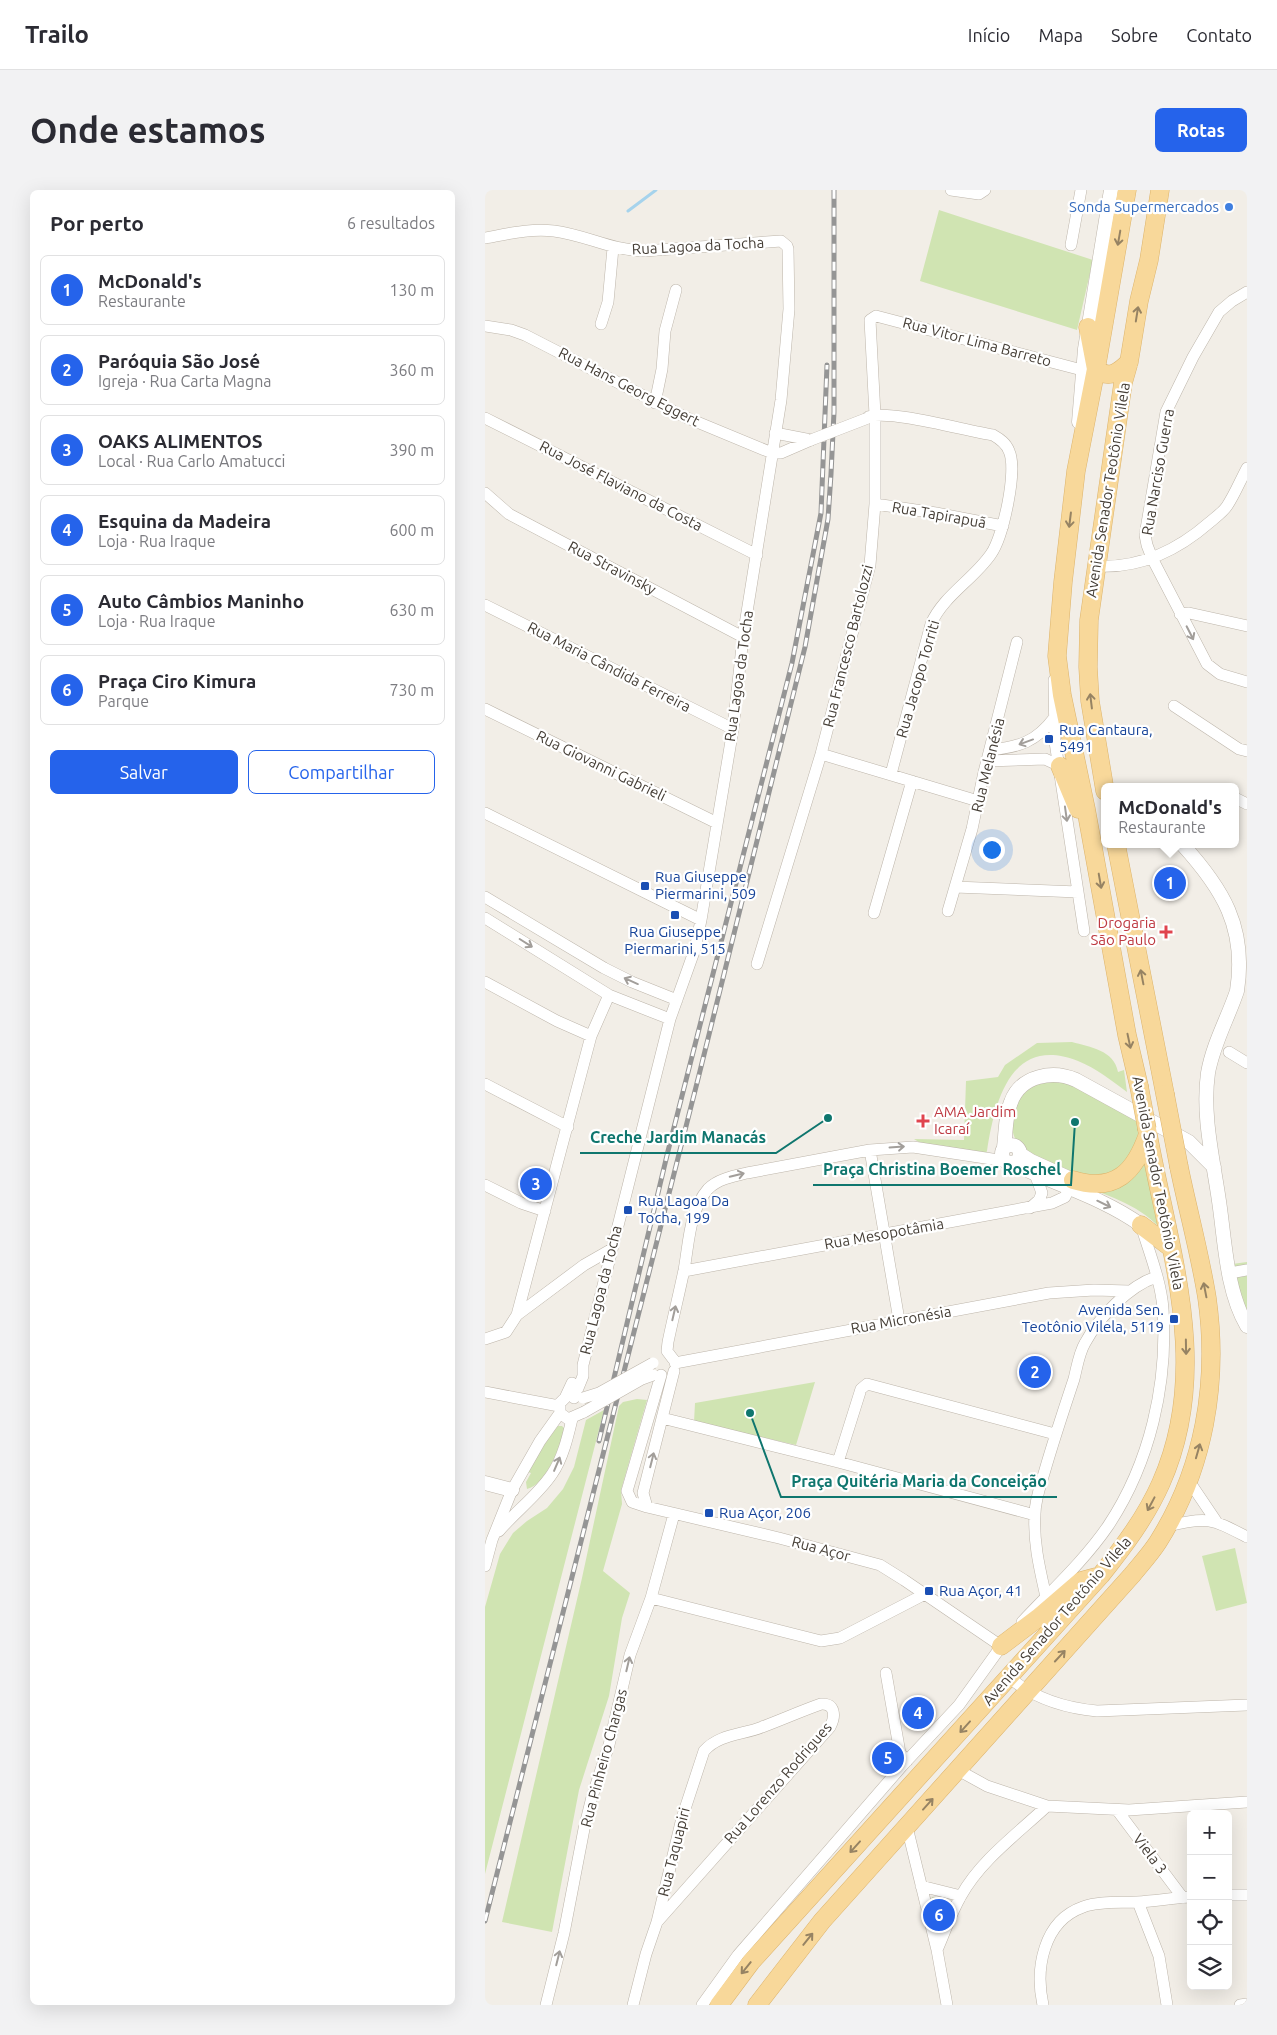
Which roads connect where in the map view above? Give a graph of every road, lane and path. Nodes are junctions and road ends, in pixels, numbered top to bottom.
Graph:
1 (951, 190) edge
2 (985, 190) edge
3 (1081, 190) edge
4 (1111, 190) edge
5 (1127, 190) edge
6 (1160, 190) edge
7 (485, 238) edge
8 (1071, 245) dead end
9 (613, 248) junction
10 (676, 290) dead end
11 (1247, 292) edge
12 (871, 318) joint
13 (601, 324) dead end
14 (485, 326) edge
15 (1088, 327) joint
16 (1129, 362) junction
17 (1089, 369) junction
18 (655, 403) junction
19 (871, 416) junction
20 (485, 418) edge
21 (779, 434) junction
22 (811, 440) junction
23 (776, 453) junction
24 (1247, 468) edge
25 (485, 493) edge
26 (875, 504) junction
27 (1003, 526) junction
28 (757, 555) junction
29 (1152, 558) junction
30 (1095, 566) junction
31 (485, 605) edge
32 (1180, 614) junction
33 (1247, 626) edge
34 (743, 637) junction
35 (1017, 642) dead end
36 (1057, 656) junction
37 (1247, 682) edge
38 (1174, 706) dead end
39 (485, 709) edge
40 (1053, 718) junction
41 (733, 729) junction
42 (1247, 751) edge
43 (821, 754) junction
44 (988, 756) junction
45 (1060, 766) junction
46 (891, 774) junction
47 (912, 781) junction
48 (1106, 783) edge
49 (1101, 788) edge
50 (1077, 793) junction
51 (978, 800) junction
52 (485, 813) edge
53 (717, 824) junction
54 (1096, 833) edge
55 (1117, 848) edge
56 (1125, 848) edge
57 (1185, 848) edge
58 (1120, 864) junction
59 (955, 887) junction
60 (1078, 892) junction
61 (485, 897) edge
62 (948, 911) dead end
63 (874, 913) dead end
64 (485, 918) edge
65 (701, 920) junction
66 (1084, 931) dead end
67 (757, 964) dead end
68 (485, 982) edge
69 (609, 995) junction
70 (677, 1000) junction
71 (670, 1019) junction
72 (591, 1036) junction
73 (1229, 1052) dead end
74 (1247, 1063) edge
75 (485, 1084) edge
76 (568, 1127) junction
77 (1147, 1131) junction
78 (1210, 1140) junction
79 (1189, 1142) junction
80 (870, 1150) junction
81 (1011, 1154) junction
82 (1214, 1167) junction
83 (1035, 1174) junction
84 (1071, 1184) junction
85 (485, 1185) edge
86 (1030, 1208) junction
87 (545, 1211) junction
88 (1141, 1225) junction
89 (885, 1234) junction
90 (1170, 1247) junction
91 (612, 1249) junction
92 (1247, 1270) edge
93 (684, 1271) junction
94 (1230, 1273) junction
95 (1156, 1277) junction
96 (1129, 1291) junction
97 (517, 1315) junction
98 (899, 1320) junction
99 (1247, 1326) edge
100 (485, 1339) edge
101 (674, 1365) junction
102 (656, 1369) junction
103 (485, 1392) edge
104 (570, 1402) junction
105 (577, 1416) junction
106 (662, 1418) junction
107 (1055, 1434) junction
108 (838, 1462) junction
109 (1189, 1481) junction
110 (485, 1483) edge
111 (512, 1490) junction
112 (539, 1491) junction
113 (647, 1507) junction
114 (674, 1514) junction
115 (1035, 1515) junction
116 (1216, 1521) junction
117 (1168, 1526) junction
118 (1247, 1537) edge
119 (492, 1540) junction
120 (485, 1566) edge
121 (1101, 1575) junction
122 (925, 1594) junction
123 (1046, 1596) junction
124 (651, 1598) junction
125 (1001, 1646) junction
126 (886, 1673) dead end
127 (1010, 1678) junction
128 (1027, 1692) junction
129 (1247, 1706) edge
130 (750, 1731) joint
131 (907, 1761) junction
132 (958, 1770) junction
133 (1247, 1802) edge
134 (1047, 1806) junction
135 (1117, 1810) junction
136 (907, 1827) junction
137 (921, 1886) junction
138 (1247, 1894) edge
139 (961, 1896) junction
140 (1232, 1896) edge
141 (1187, 1897) edge
142 (1138, 1902) junction
143 (657, 1922) junction
144 (937, 1950) junction
145 (1247, 2004) edge
146 (546, 2005) edge
147 (633, 2005) edge
148 (702, 2005) edge
149 (719, 2005) edge
150 (757, 2005) edge
151 (947, 2005) edge
152 (1043, 2005) edge
153 (1167, 2005) edge
154 (1240, 2005) edge

1 - 2 street
3 - 8 street
4 - 15 street
5 -> 17 main road, Avenida Senador Teotônio Vilela
16 -> 6 main road, Avenida Senador Teotônio Vilela
7 - 9 street, Rua Lagoa da Tocha
9 - 13 street
9 - 21 street, Rua Lagoa da Tocha
10 - 18 street
11 - 29 street, Rua Narciso Guerra
12 - 17 street, Rua Vitor Lima Barreto
12 - 19 street, Rua Francesco Bartolozzi
14 - 18 street, Rua Hans Georg Eggert
15 - 17 main road
16 - 17 main road
16 - 30 main road, Avenida Senador Teotônio Vilela
17 -> 36 main road, Avenida Senador Teotônio Vilela
18 - 23 street, Rua Hans Georg Eggert
19 - 22 street, bridge
19 - 26 street, Rua Francesco Bartolozzi
19 - 27 street, Rua Jacopo Torriti
20 - 28 street, Rua José Flaviano da Costa
21 - 22 street
21 - 23 street, Rua Lagoa da Tocha
22 - 23 street
23 - 28 street, Rua Lagoa da Tocha
24 - 29 street
25 - 34 street, Rua Stravinsky
26 - 27 street, Rua Tapirapuã
26 - 43 street, Rua Francesco Bartolozzi
27 - 46 street, Rua Jacopo Torriti
28 - 34 street, Rua Lagoa da Tocha
29 - 30 street
29 - 32 street, Rua Narciso Guerra
48 -> 30 main road, Avenida Senador Teotônio Vilela
31 - 41 street, Rua Maria Cândida Ferreira
32 - 33 street
32 -> 37 street, Rua Narciso Guerra
34 - 41 street, Rua Lagoa da Tocha
35 - 44 street, Rua Melanésia
36 - 40 street
36 - 50 main road, Avenida Senador Teotônio Vilela
38 - 42 street
39 - 53 street, Rua Giovanni Gabrieli
40 -> 44 street
40 - 45 street
41 - 53 street, Rua Lagoa da Tocha
43 - 46 street
43 - 67 street, Rua Francesco Bartolozzi
44 - 45 street
44 - 51 street, Rua Melanésia
45 - 50 main road
45 -> 60 street
46 - 47 street
47 - 51 street
47 - 63 street
49 - 50 main road
50 - 54 main road, Avenida Senador Teotônio Vilela
51 - 59 street, Rua Melanésia
52 - 65 street
53 - 65 street, Rua Lagoa da Tocha
54 -> 77 main road, Avenida Senador Teotônio Vilela, bridge
55 - 58 main road, Avenida Senador Teotônio Vilela
56 - 58 main road
57 - 78 street
109 -> 58 main road, Avenida Senador Teotônio Vilela, bridge
59 - 60 street
59 - 62 street, Rua Melanésia
60 - 66 street
70 -> 61 street
64 -> 69 street
65 - 70 street, Rua Lagoa da Tocha
68 - 72 street
69 - 71 street
69 - 72 street
70 - 71 street, Rua Lagoa da Tocha
71 - 91 street, Rua Lagoa da Tocha
72 - 76 street
73 - 74 street
75 - 76 street
76 - 87 street
77 - 84 main road
77 - 90 main road, Avenida Senador Teotônio Vilela
78 - 79 street
78 - 82 street
79 - 81 street
79 - 82 street
80 -> 81 street
80 - 89 street
93 -> 80 street
81 - 83 street
81 - 84 street
82 - 94 street
83 - 84 street
83 - 86 street
84 - 86 street, Rua Mesopotâmia
84 -> 88 street
85 - 87 street
86 - 89 street, Rua Mesopotâmia
87 - 97 street
88 - 90 main road
88 - 95 street, Avenida Senador Teotônio Vilela
89 - 93 street, Rua Mesopotâmia
89 - 98 street
90 -> 121 main road, Avenida Senador Teotônio Vilela
91 - 97 street
91 - 104 street, Rua Lagoa da Tocha
92 - 94 street
101 -> 93 street
94 - 99 street
95 - 96 street
95 - 123 street, Avenida Senador Teotônio Vilela
96 - 98 street, Rua Micronésia
96 - 107 street
97 - 100 street
98 - 101 street, Rua Micronésia
101 - 102 street
101 - 102 street
101 - 106 street
102 - 104 street, bridge
102 - 105 street, bridge
102 - 113 street, Rua Açor
103 - 104 street
104 - 105 street
104 - 105 street
104 - 111 street
112 -> 105 street
106 - 108 street
113 -> 106 street
107 - 108 street
107 - 115 street
108 - 115 street
109 - 116 street
109 - 117 main road, Avenida Senador Teotônio Vilela
110 - 111 street
111 - 112 street
111 - 119 street
112 - 119 street
113 - 114 street, Rua Açor
114 - 122 street, Rua Açor
114 - 124 street, Rua Pinheiro Chargas
115 - 123 street
116 - 117 street
116 - 118 street
128 -> 117 main road, Avenida Senador Teotônio Vilela
119 - 120 street
121 - 125 main road
121 - 127 main road, Avenida Senador Teotônio Vilela
122 - 124 street
122 - 125 street, Rua Açor
123 - 125 street, Avenida Senador Teotônio Vilela
146 -> 124 street, Rua Pinheiro Chargas
125 - 131 street, Avenida Senador Teotônio Vilela
126 - 131 street
127 - 128 street
127 -> 149 main road, Avenida Senador Teotônio Vilela
128 - 129 street
128 - 132 main road, Avenida Senador Teotônio Vilela
130 - 143 street, Rua Taquapiri
130 - 143 street, Rua Lorenzo Rodrigues
131 - 148 street, Avenida Senador Teotônio Vilela
132 - 134 street
136 -> 132 main road, Avenida Senador Teotônio Vilela
133 - 135 street
134 - 135 street
134 - 139 street
135 - 141 street, Viela 3
136 - 137 street
150 -> 136 main road, Avenida Senador Teotônio Vilela
137 - 139 street
137 - 144 street
138 - 140 street
139 - 144 street
141 - 142 street
142 - 152 street
142 - 153 street
143 - 147 street, Rua Taquapiri
144 - 151 street
145 - 154 street

